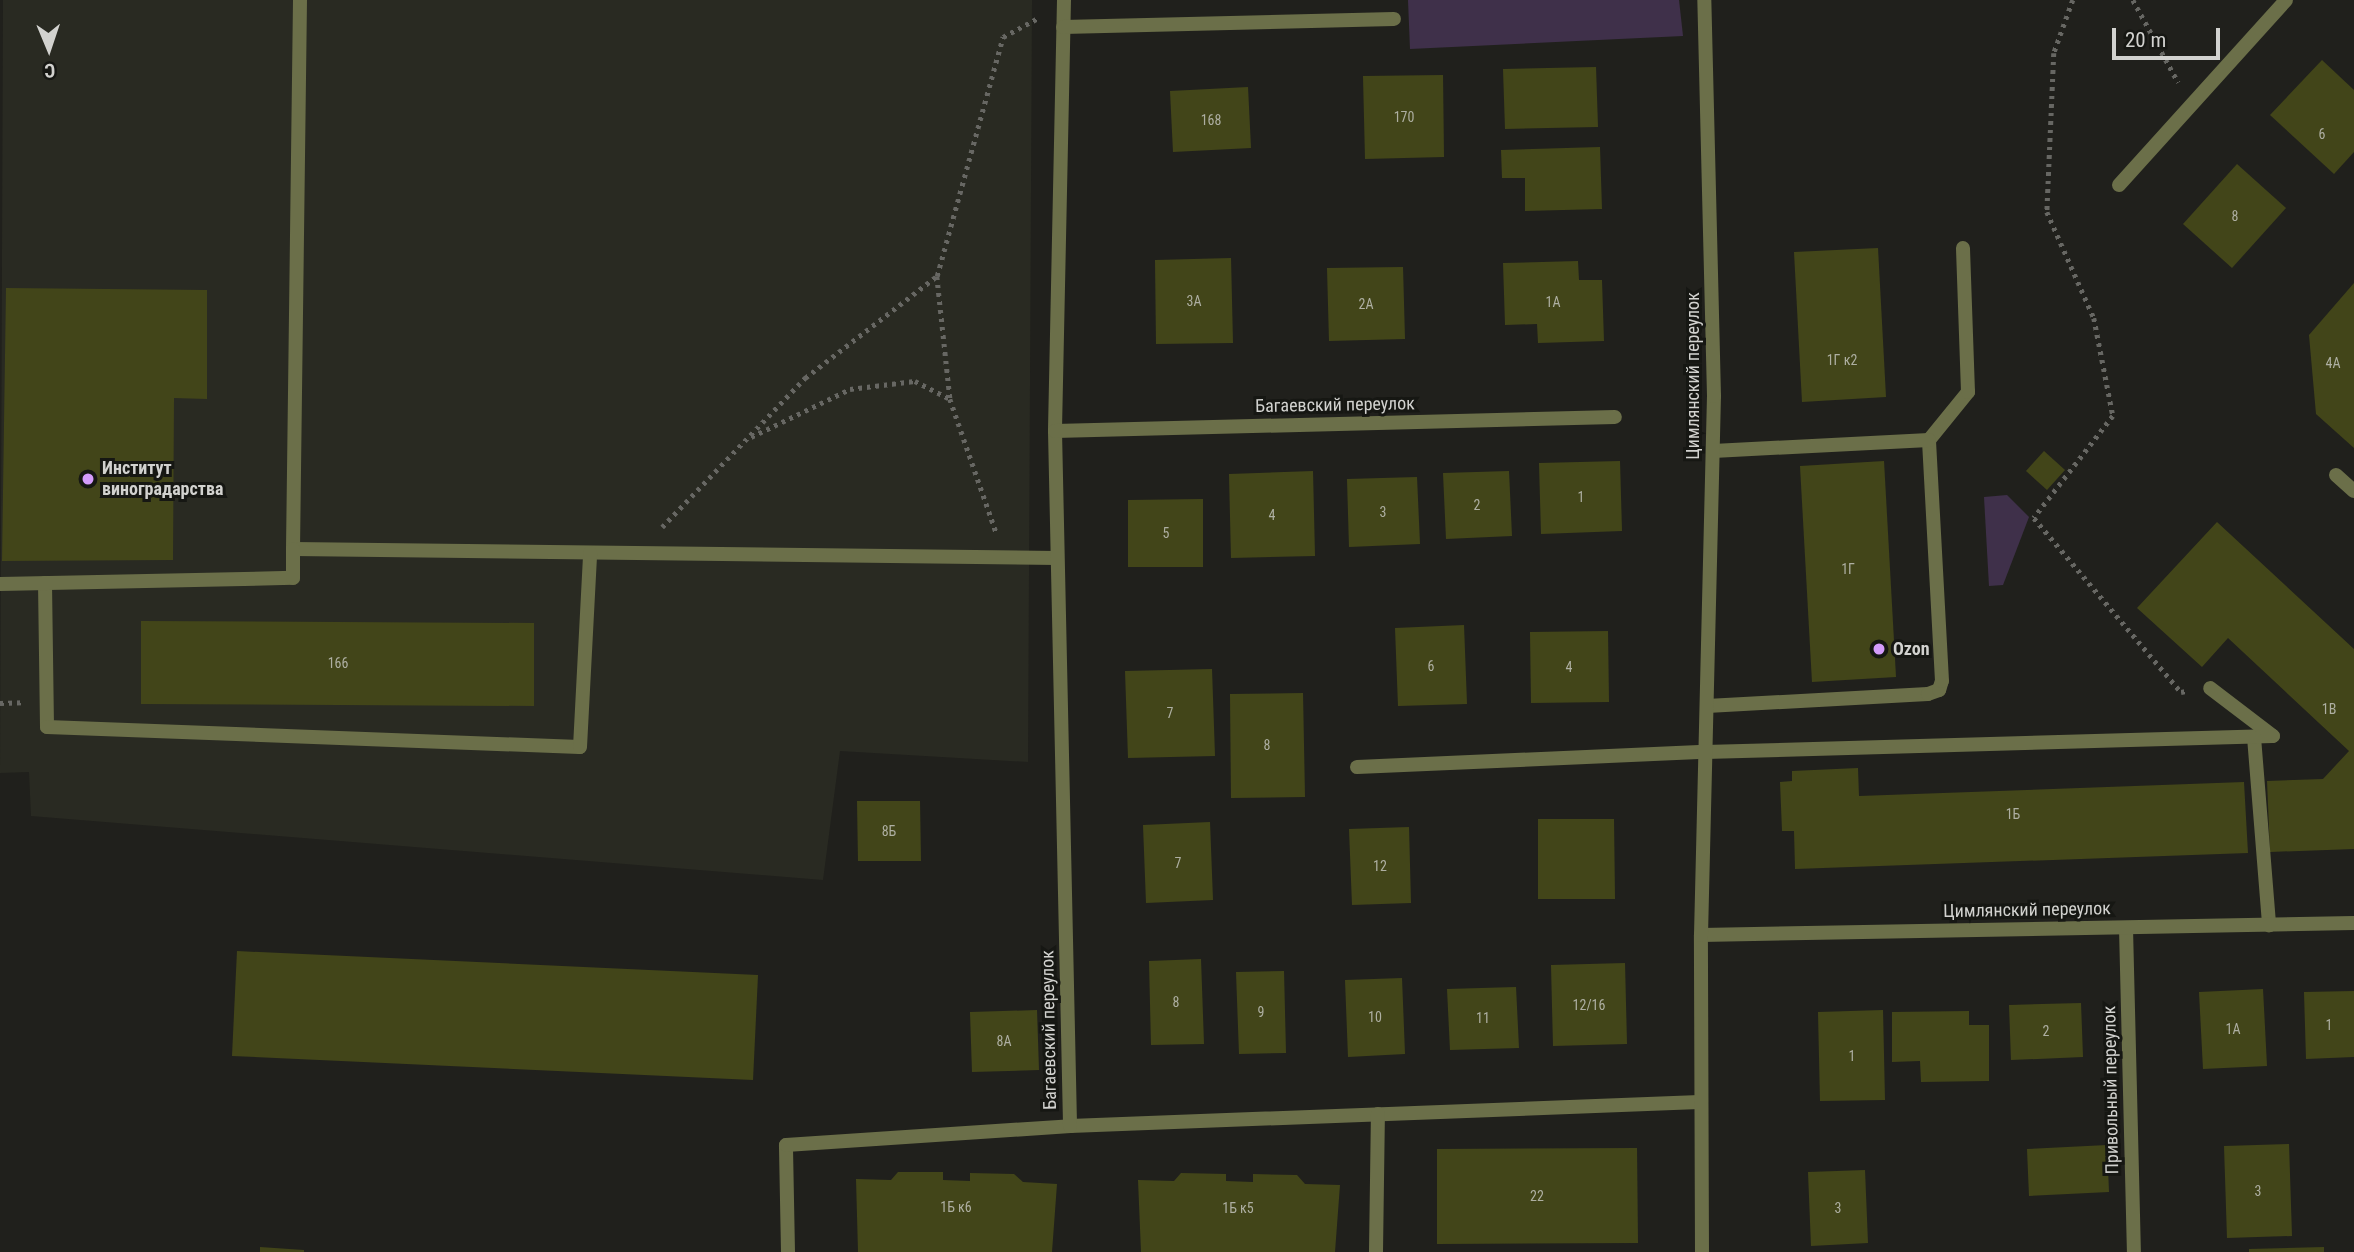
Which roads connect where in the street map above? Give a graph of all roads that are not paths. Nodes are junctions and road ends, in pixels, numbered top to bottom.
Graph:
1 (300, 0) edge
2 (1064, 0) edge
3 (1704, 0) edge
4 (2286, 0) edge
5 (1394, 19) dead end
6 (1063, 27) junction
7 (2119, 185) dead end
8 (1963, 248) dead end
9 (1615, 417) dead end
10 (1055, 431) junction
11 (1929, 439) junction
12 (1713, 451) junction
13 (2336, 475) dead end
14 (2354, 491) edge
15 (293, 549) junction
16 (590, 553) junction
17 (1057, 558) junction
18 (45, 583) junction
19 (0, 584) edge
20 (2210, 688) road end
21 (1707, 706) junction
22 (2254, 737) junction
23 (1705, 752) junction
24 (1357, 767) dead end
25 (2354, 923) edge
26 (2269, 925) junction
27 (2126, 928) junction
28 (1701, 935) junction
29 (1700, 1102) junction
30 (1378, 1114) junction
31 (1070, 1126) junction
32 (788, 1252) edge
33 (1376, 1252) edge
34 (1702, 1252) edge
35 (2134, 1252) edge

1 - 15 street
2 - 6 street, Багаевский переулок
3 - 12 street, Цимлянский переулок
4 - 7 street
5 - 6 street
6 - 10 street, Багаевский переулок
8 - 11 street
9 - 10 street, Багаевский переулок
10 - 17 street, Багаевский переулок
11 - 12 street
11 - 21 street
12 - 21 street, Цимлянский переулок
13 - 14 street
15 - 16 street
15 - 18 street
16 - 17 street
16 - 18 street
17 - 31 street, Багаевский переулок
18 - 19 street
20 - 22 street
21 - 23 street, Цимлянский переулок
22 - 23 street
22 - 26 street
23 - 24 street
23 - 28 street, Цимлянский переулок
25 - 26 street, Цимлянский переулок
26 - 27 street, Цимлянский переулок
27 - 28 street, Цимлянский переулок
27 - 35 street, Привольный переулок
28 - 29 street, Цимлянский переулок
29 - 30 street, Багаевский переулок
29 - 34 street, Цимлянский переулок
30 - 31 street, Багаевский переулок
30 - 33 street
31 - 32 street

